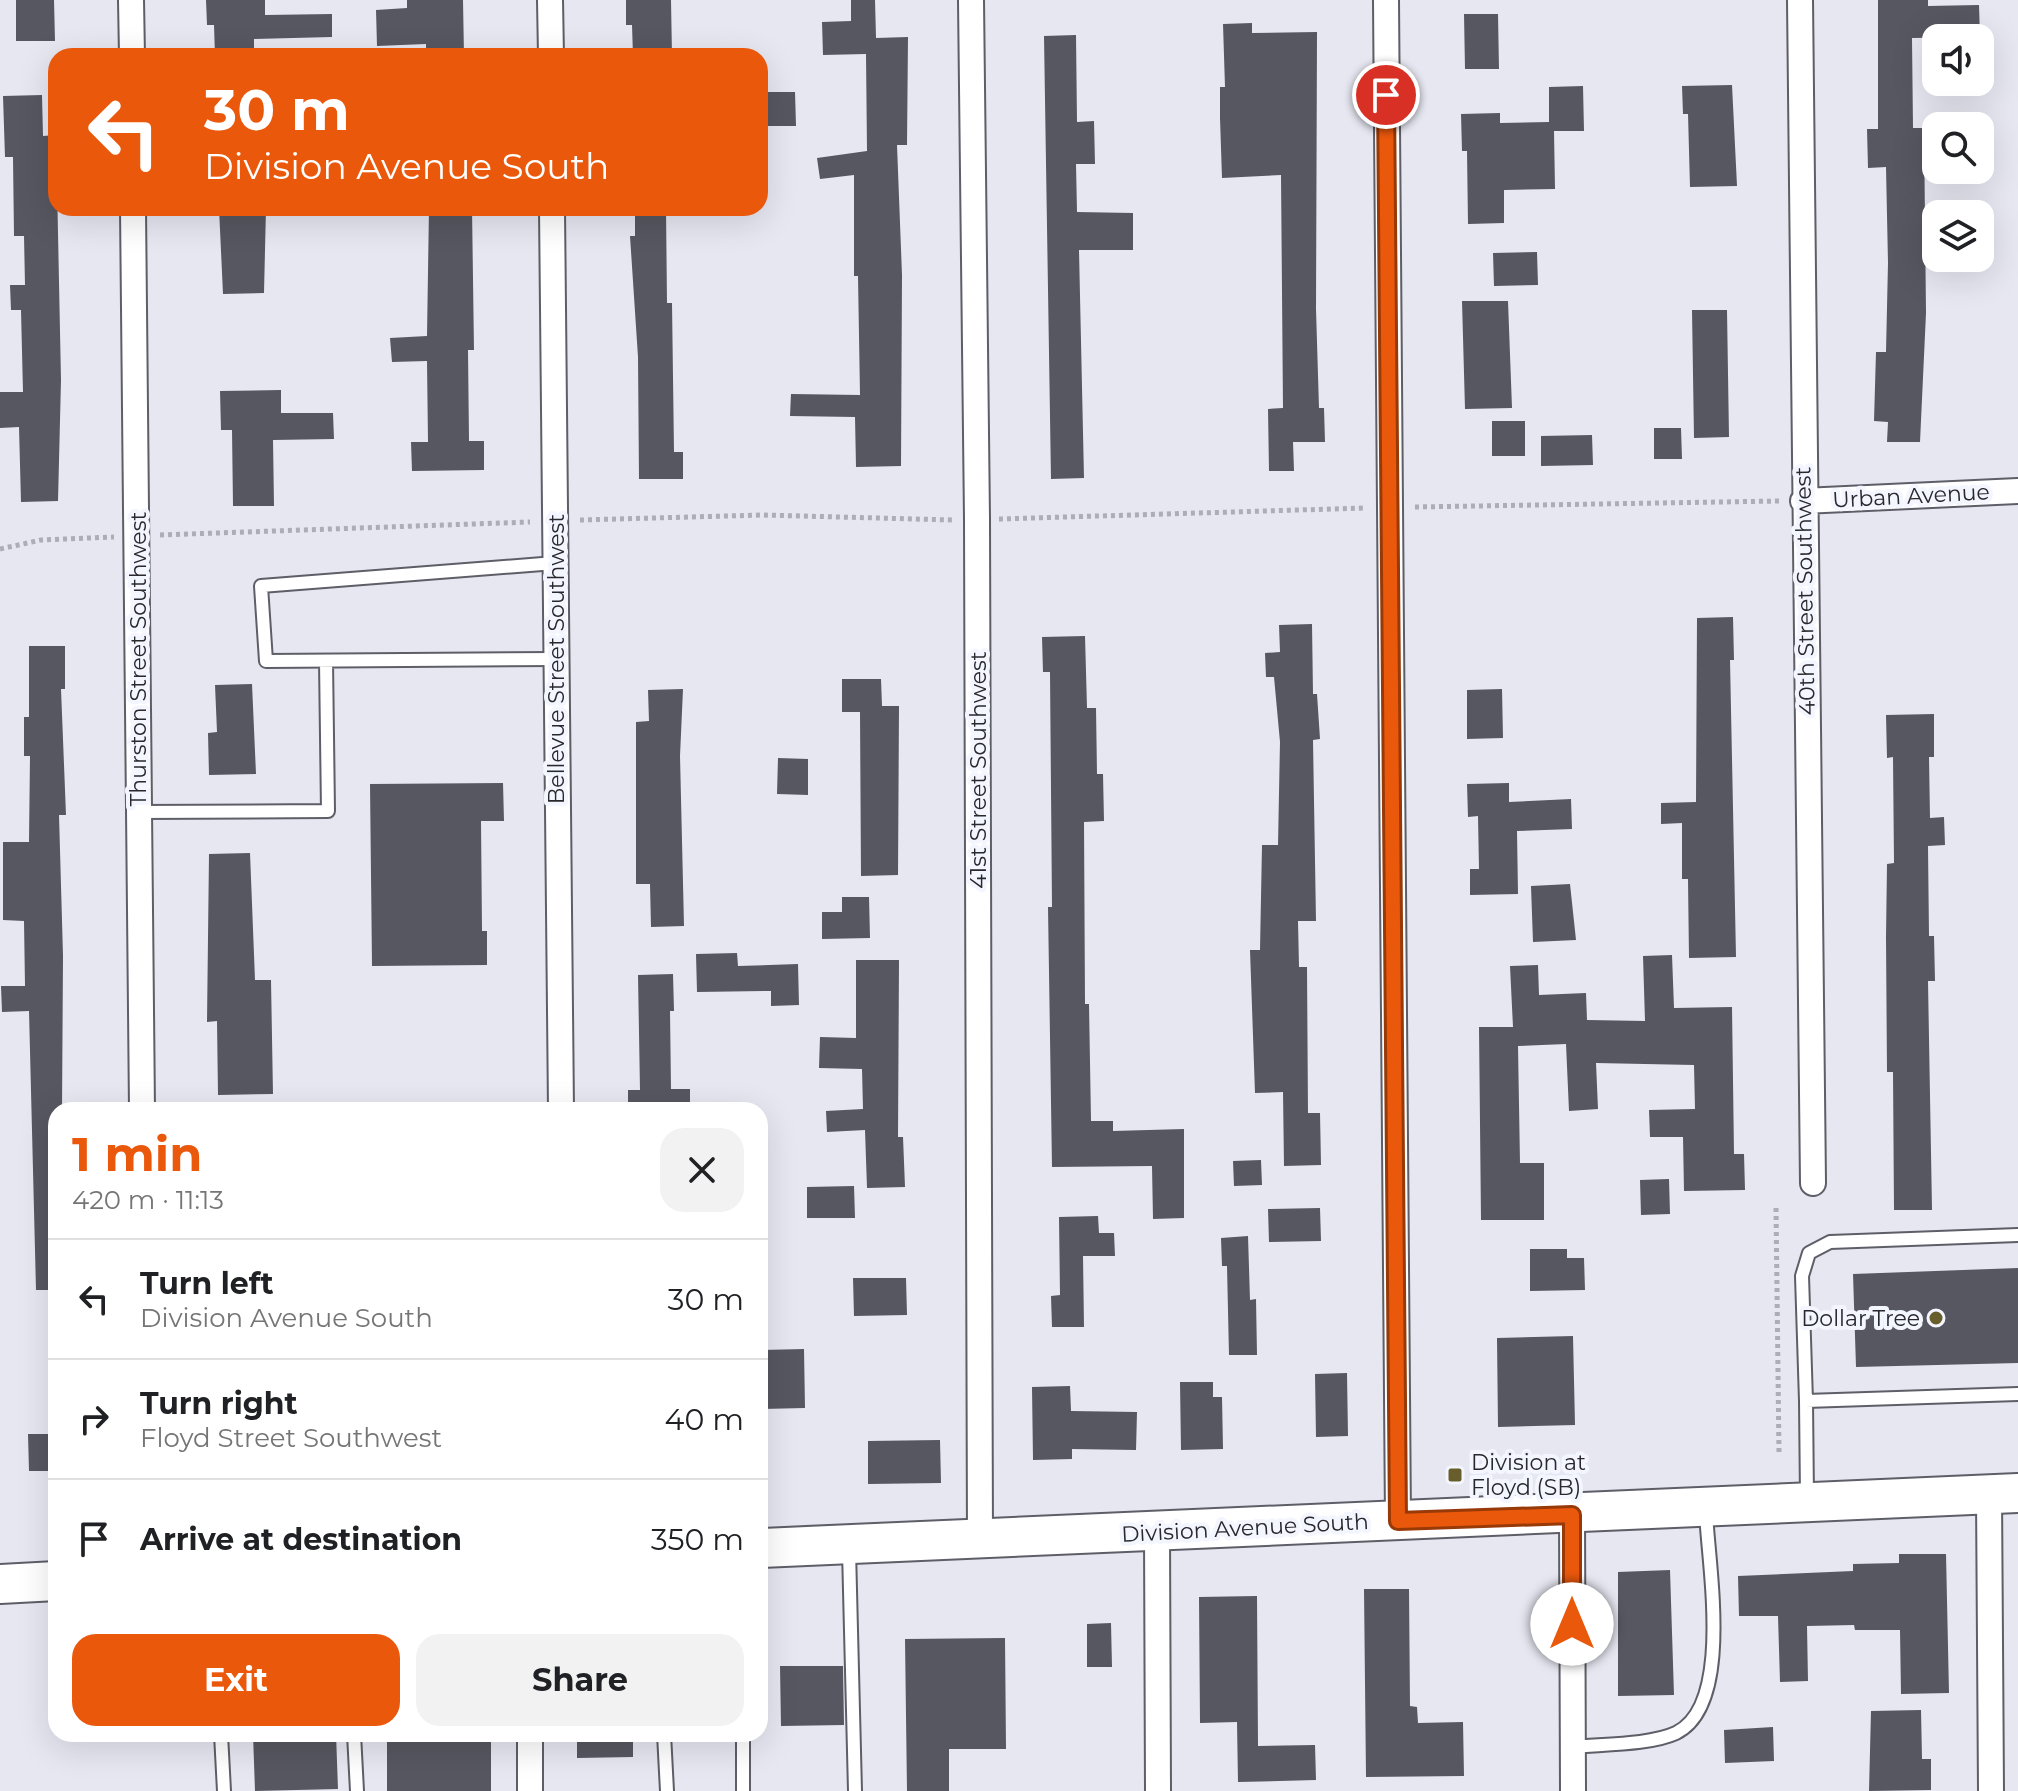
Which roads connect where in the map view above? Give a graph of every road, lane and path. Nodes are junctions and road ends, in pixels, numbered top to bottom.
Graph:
1 (131, 0) edge
2 (550, 0) edge
3 (971, 0) edge
4 (1386, 0) edge
5 (1800, 0) edge
6 (132, 48) edge
7 (551, 48) edge
8 (133, 216) edge
9 (552, 216) edge
10 (2018, 491) edge
11 (1803, 501) junction
12 (1390, 508) junction
13 (977, 519) junction
14 (555, 521) junction
15 (137, 536) junction
16 (0, 549) edge
17 (555, 563) junction
18 (556, 659) junction
19 (326, 661) junction
20 (138, 812) junction
21 (142, 1102) edge
22 (561, 1102) edge
23 (1813, 1183) dead end
24 (1776, 1208) dead end
25 (2018, 1235) edge
26 (2018, 1394) edge
27 (1806, 1401) junction
28 (1779, 1454) dead end
29 (2004, 1494) edge
30 (1807, 1503) junction
31 (1706, 1508) junction
32 (1572, 1515) junction
33 (1398, 1521) junction
34 (1157, 1532) junction
35 (980, 1540) junction
36 (849, 1545) junction
37 (768, 1548) edge
38 (48, 1581) edge
39 (0, 1584) edge
40 (221, 1742) edge
41 (354, 1742) edge
42 (530, 1742) edge
43 (664, 1742) edge
44 (743, 1742) edge
45 (1572, 1747) junction
46 (224, 1791) edge
47 (357, 1791) edge
48 (530, 1791) edge
49 (667, 1791) edge
50 (743, 1791) edge
51 (855, 1791) edge
52 (1158, 1791) edge
53 (1573, 1791) edge
54 (1991, 1791) edge

1 - 6 street
2 - 7 street
3 - 13 street, 41st Street Southwest
4 - 12 street
5 - 11 street, 40th Street Southwest
8 - 15 street, Thurston Street Southwest
9 - 14 street, Bellevue Street Southwest
10 - 11 street, Urban Avenue
11 - 12 path
11 - 23 street, 40th Street Southwest
12 - 13 path
12 - 33 street
13 - 14 path
13 - 35 street, 41st Street Southwest
14 - 15 path
14 - 17 street, Bellevue Street Southwest
15 - 16 path
15 - 20 street, Thurston Street Southwest
17 - 18 street, Bellevue Street Southwest
17 - 19 lane
18 - 19 lane
18 - 22 street, Bellevue Street Southwest
19 - 20 lane
20 - 21 street, Thurston Street Southwest
24 - 28 path
25 - 27 lane
26 - 27 lane
27 - 30 lane
29 - 30 main road, Division Avenue South
29 - 54 street
30 - 31 main road, Division Avenue South
31 - 32 main road, Division Avenue South
31 - 45 lane
32 - 33 main road, Division Avenue South
32 - 45 street
33 - 34 main road, Division Avenue South
34 - 35 main road, Division Avenue South
34 - 52 street
35 - 36 main road, Division Avenue South
36 - 37 main road, Division Avenue South
36 - 51 lane
38 - 39 main road
40 - 46 lane
41 - 47 lane
42 - 48 street
43 - 49 lane
44 - 50 lane
45 - 53 street

